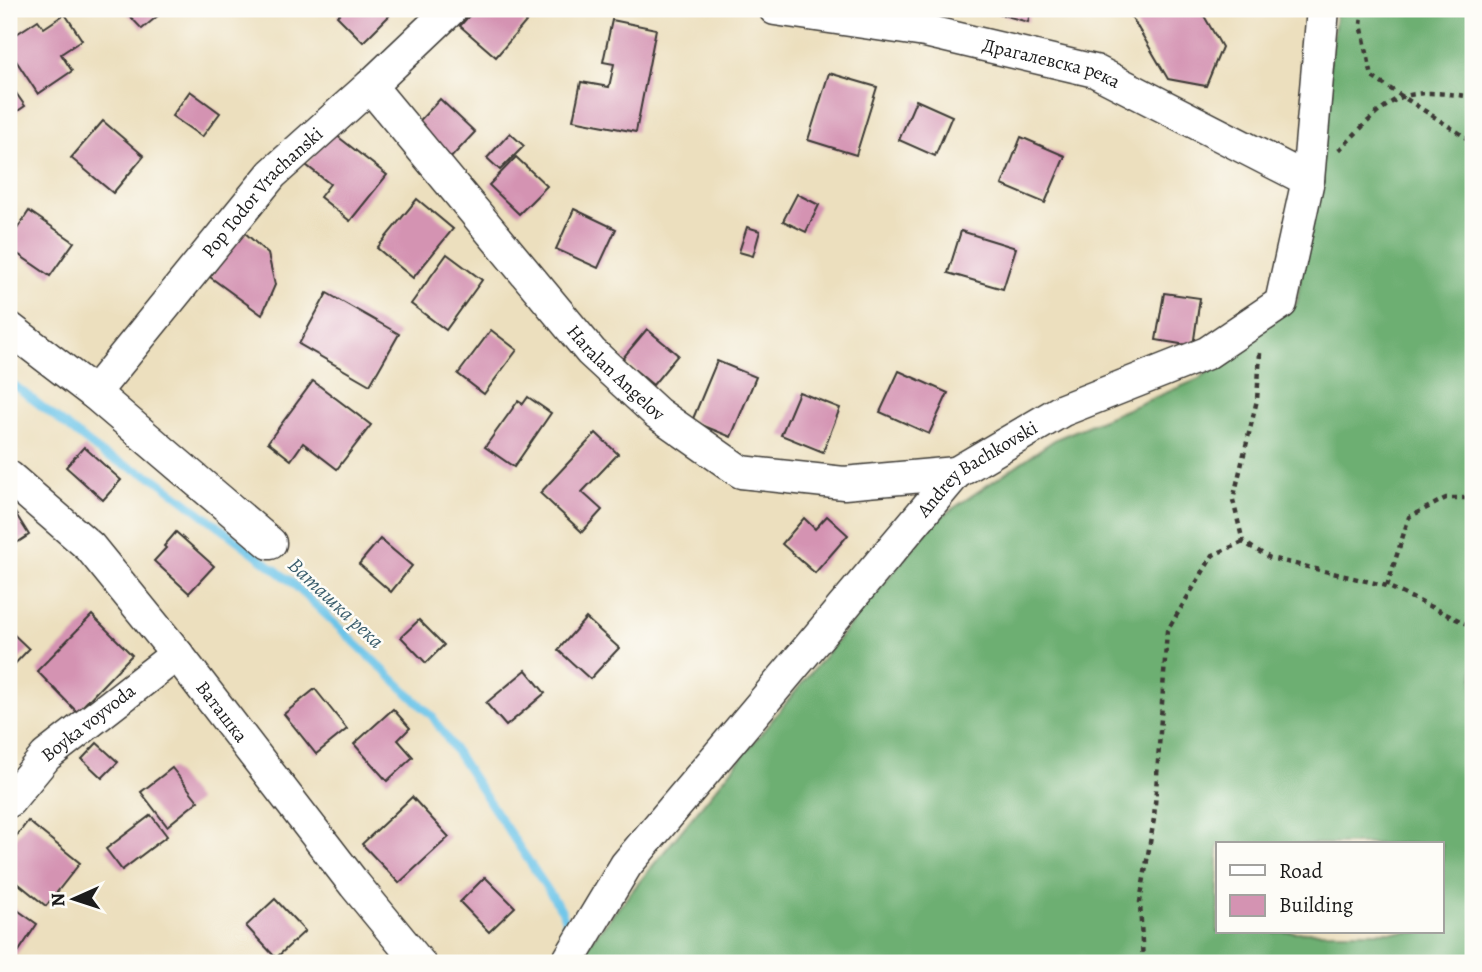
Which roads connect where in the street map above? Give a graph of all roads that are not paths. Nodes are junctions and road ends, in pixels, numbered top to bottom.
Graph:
1 (451, 9) edge
2 (775, 9) edge
3 (1323, 9) edge
4 (370, 86) junction
5 (1308, 180) junction
6 (9, 328) edge
7 (94, 393) junction
8 (956, 473) junction
9 (9, 477) edge
10 (270, 544) dead end
11 (177, 654) junction
12 (9, 801) edge
13 (419, 963) edge
14 (567, 963) edge

1 - 4 street, Pop Todor Vrachanski
2 - 5 street, Драгалевска река
3 - 5 street, Andrey Bachkovski
4 - 7 street, Pop Todor Vrachanski
4 - 8 street, Haralan Angelov
5 - 8 street, Andrey Bachkovski
6 - 7 street
7 - 10 street
8 - 14 street, Andrey Bachkovski
9 - 11 street, Ваташка
11 - 12 street, Boyka voyvoda
11 - 13 street, Ваташка

